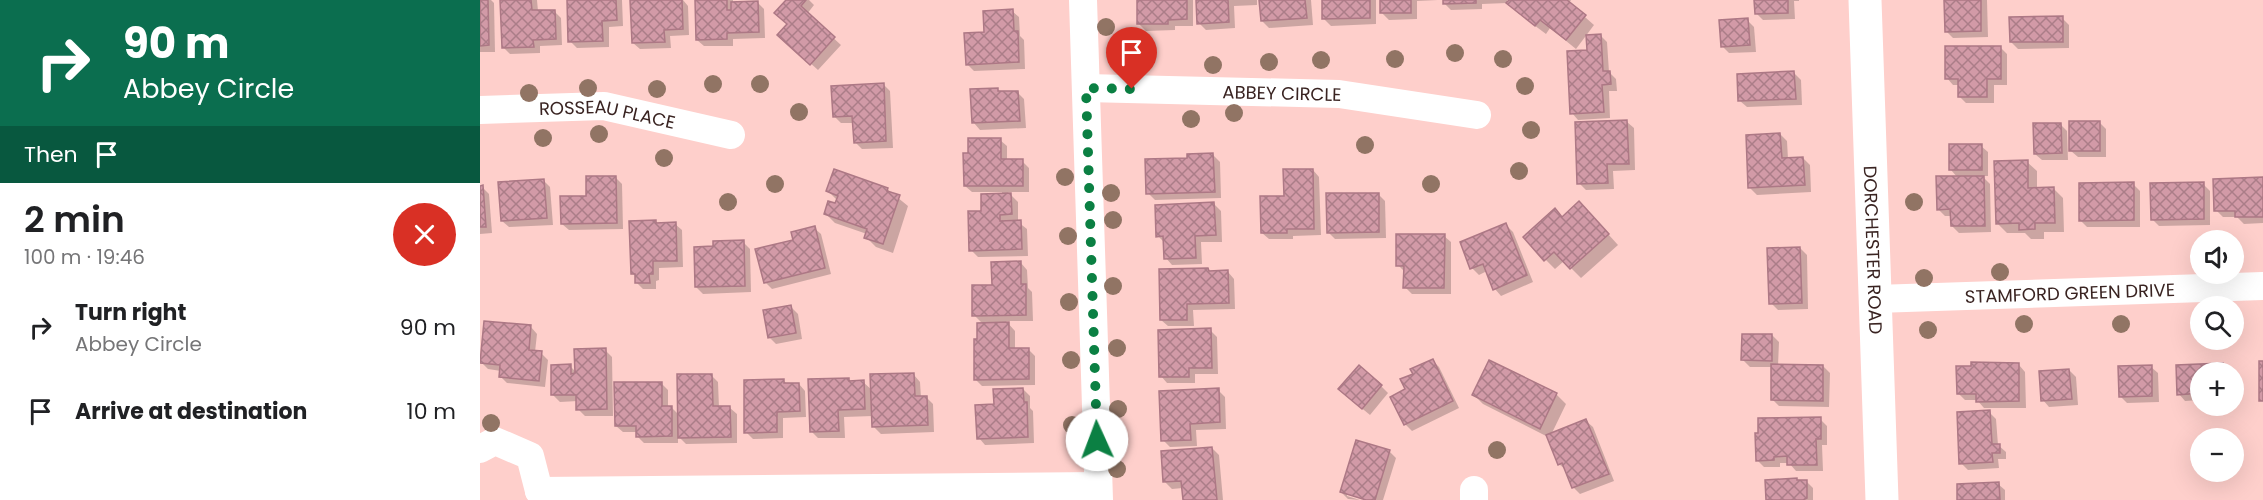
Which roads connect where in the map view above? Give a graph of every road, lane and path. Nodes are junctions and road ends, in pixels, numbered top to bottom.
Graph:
1 (1083, 0) edge
2 (1865, 0) edge
3 (1086, 88) junction
4 (480, 110) edge
5 (1477, 115) dead end
6 (731, 135) dead end
7 (2263, 286) edge
8 (1876, 299) junction
9 (480, 448) edge
10 (1099, 493) edge
11 (536, 496) edge
12 (1882, 500) edge

1 - 3 street
2 - 8 main road, DORCHESTER ROAD
3 - 5 street, ABBEY CIRCLE
3 - 10 street
4 - 6 street, ROSSEAU PLACE
7 - 8 street, STAMFORD GREEN DRIVE
8 - 12 main road, DORCHESTER ROAD
9 - 11 street
10 - 11 street

